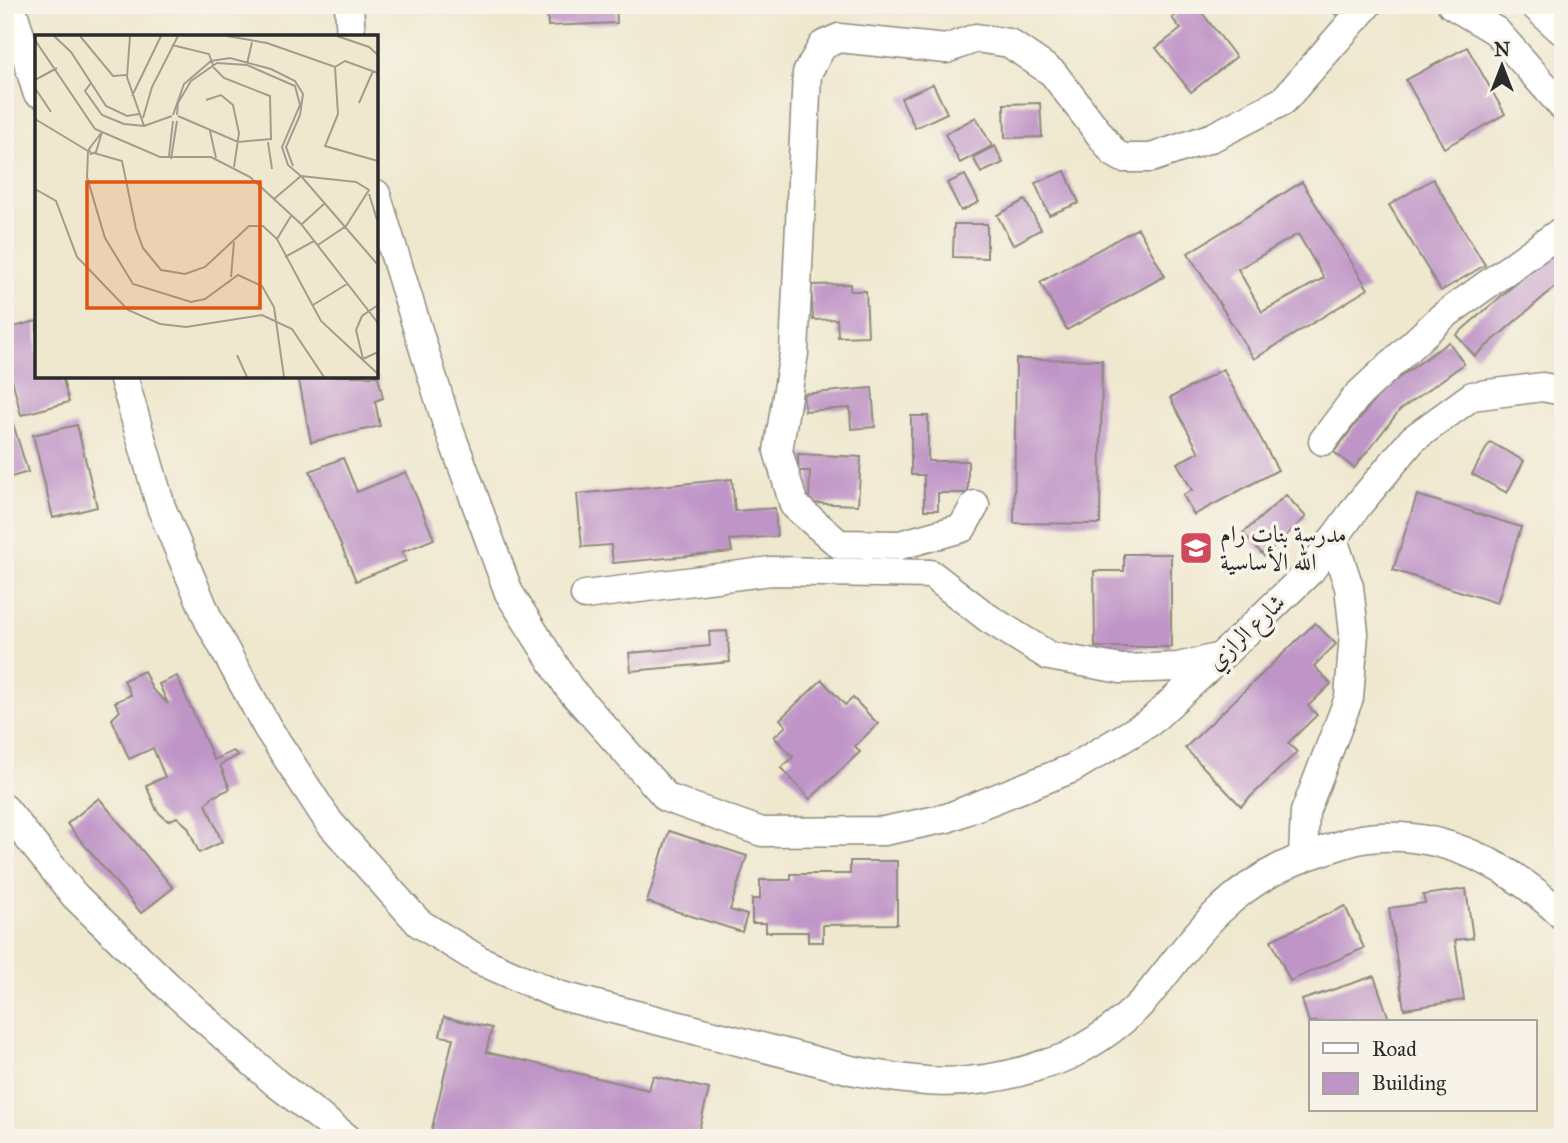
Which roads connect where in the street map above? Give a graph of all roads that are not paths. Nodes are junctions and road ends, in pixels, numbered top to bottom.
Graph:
1 (11, 5) edge
2 (349, 5) edge
3 (1367, 5) edge
4 (1452, 5) edge
5 (1539, 5) edge
6 (1563, 27) edge
7 (351, 35) edge
8 (35, 85) edge
9 (1563, 107) edge
10 (378, 200) edge
11 (1563, 230) edge
12 (124, 378) edge
13 (1563, 391) edge
14 (1324, 441) dead end
15 (975, 505) dead end
16 (1333, 540) junction
17 (585, 595) dead end
18 (1220, 657) junction
19 (5, 809) edge
20 (1303, 856) junction
21 (1563, 916) edge
22 (347, 1138) edge

1 - 8 street
2 - 7 street
3 - 15 street
4 - 9 street
5 - 6 main road
10 - 18 street, شارع الرازي
11 - 14 street
12 - 20 street
13 - 16 street, شارع الرازي
16 - 18 street, شارع الرازي
16 - 20 street
17 - 18 street
19 - 22 street
20 - 21 street

